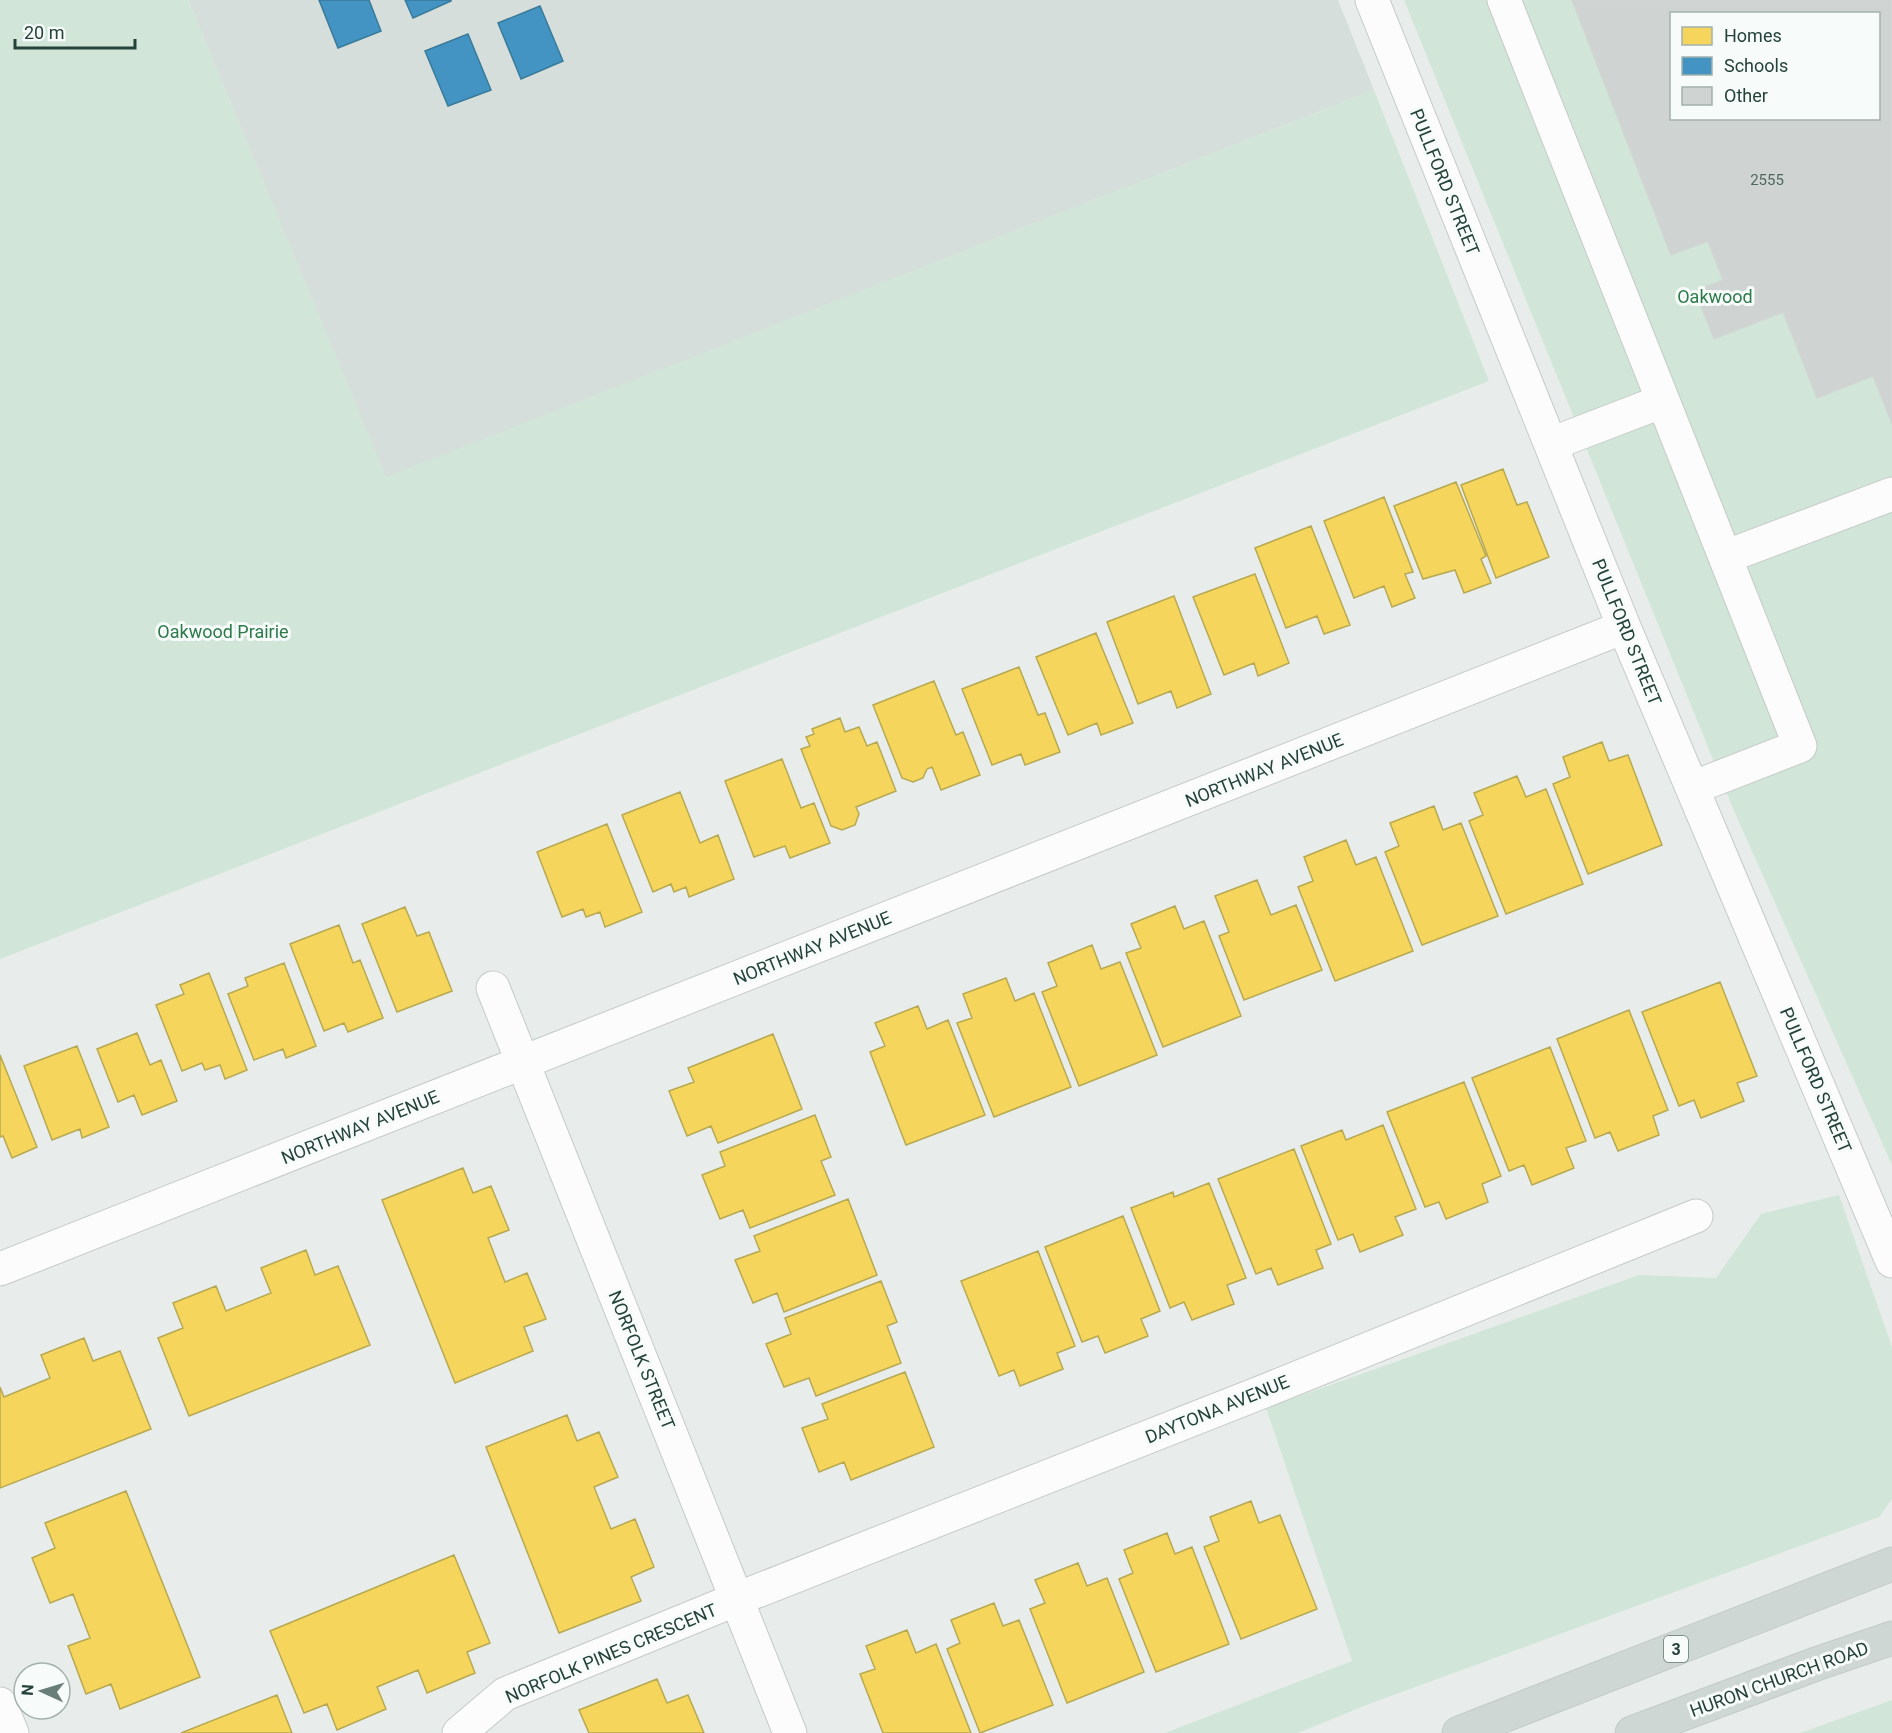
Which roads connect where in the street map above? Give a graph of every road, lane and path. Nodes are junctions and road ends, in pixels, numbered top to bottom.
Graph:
1 (1372, 0) edge
2 (1504, 0) edge
3 (1663, 400) junction
4 (1551, 444) junction
5 (1892, 494) edge
6 (1725, 557) junction
7 (1624, 627) junction
8 (1692, 788) junction
9 (493, 988) dead end
10 (523, 1062) junction
11 (1696, 1216) dead end
12 (1892, 1261) edge
13 (0, 1269) edge
14 (1892, 1564) edge
15 (737, 1599) junction
16 (1892, 1638) edge
17 (0, 1704) edge
18 (12, 1733) edge
19 (459, 1733) edge
20 (790, 1733) edge
21 (1460, 1733) edge
22 (1632, 1733) edge

1 - 4 street, PULLFORD STREET
2 - 3 street
3 - 4 street
3 - 6 street
4 - 7 street, PULLFORD STREET
5 - 6 street
6 - 8 street
7 - 8 street, PULLFORD STREET
7 - 10 street, NORTHWAY AVENUE
8 - 12 street, PULLFORD STREET
9 - 10 street, NORFOLK STREET
10 - 13 street, NORTHWAY AVENUE
10 - 15 street, NORFOLK STREET
11 - 15 street, DAYTONA AVENUE
14 - 21 main road, 3
15 - 19 street, NORFOLK PINES CRESCENT
15 - 20 street, NORFOLK STREET
16 - 22 main road, HURON CHURCH ROAD
17 - 18 street

